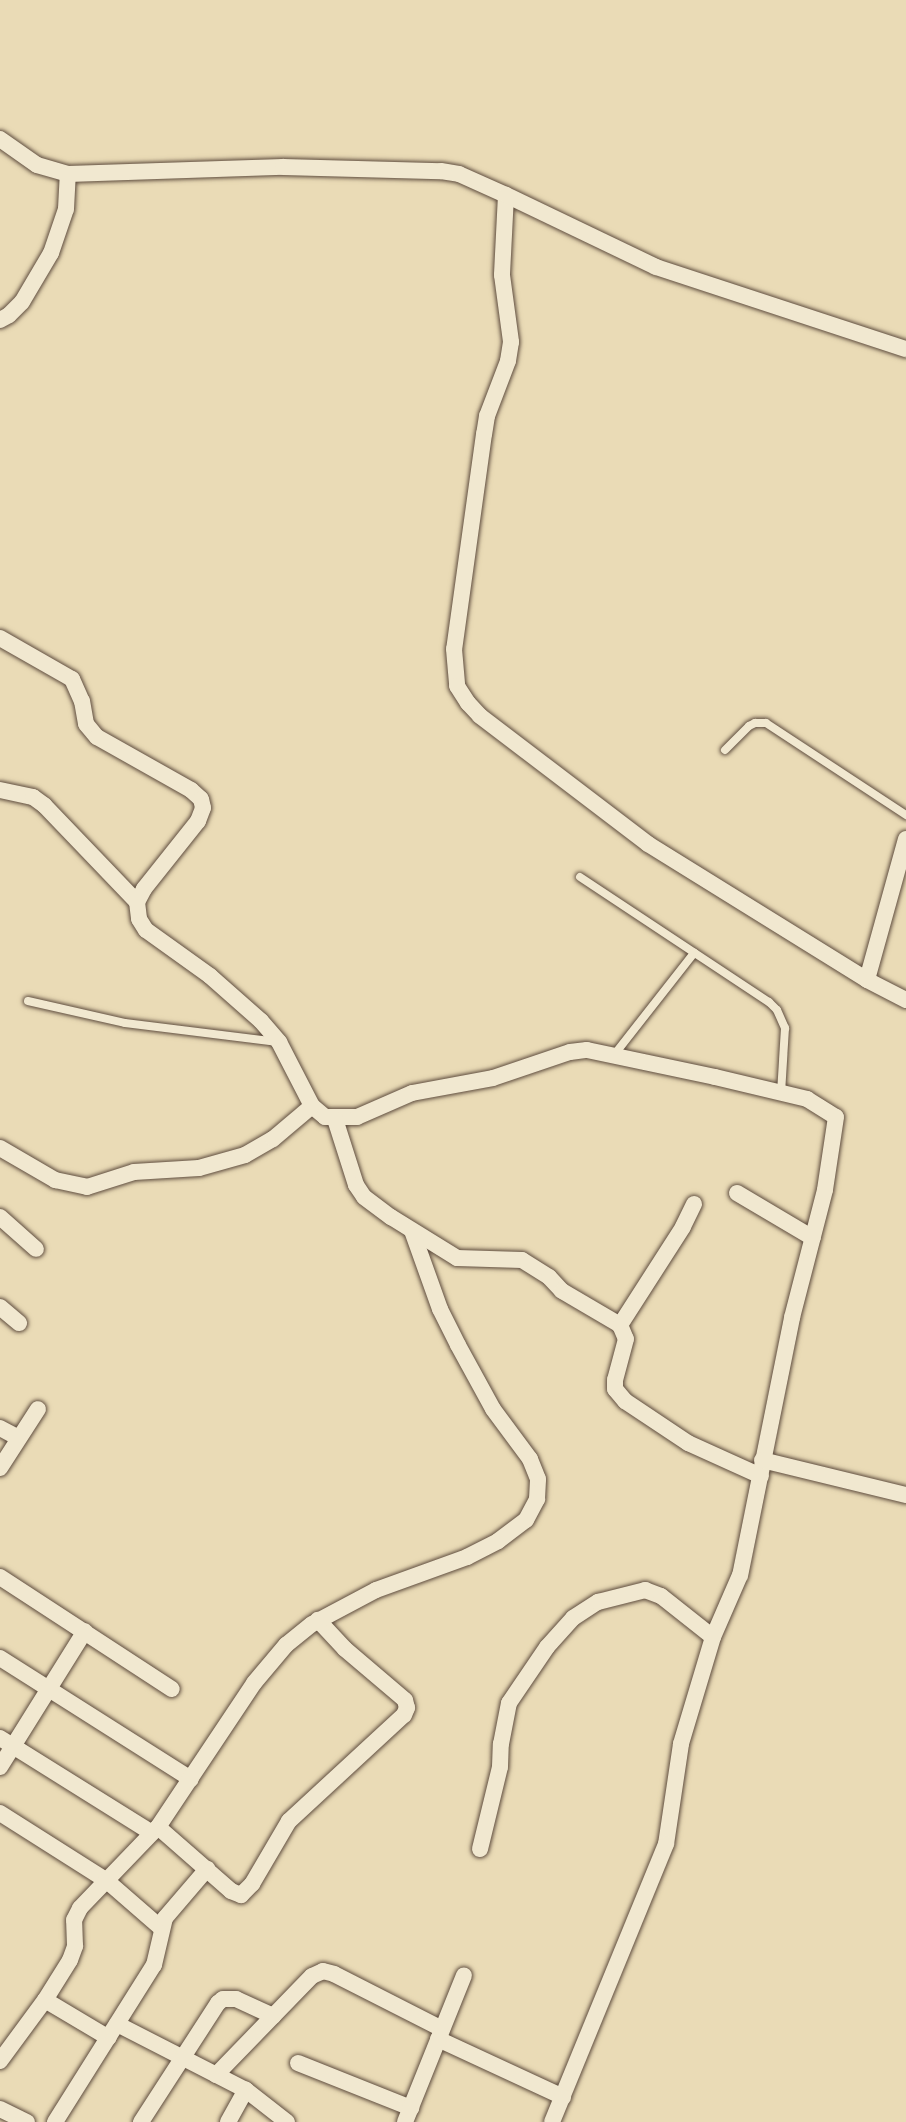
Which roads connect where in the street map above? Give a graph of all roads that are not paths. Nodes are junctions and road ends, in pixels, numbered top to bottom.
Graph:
1 (0, 139) edge
2 (68, 174) junction
3 (506, 195) junction
4 (0, 320) edge
5 (906, 349) edge
6 (0, 638) edge
7 (725, 750) dead end
8 (0, 790) edge
9 (906, 815) edge
10 (906, 839) edge
11 (580, 877) dead end
12 (137, 902) junction
13 (694, 953) junction
14 (867, 980) junction
15 (28, 1000) dead end
16 (906, 1000) edge
17 (279, 1042) junction
18 (614, 1055) junction
19 (782, 1094) junction
20 (312, 1106) junction
21 (335, 1119) junction
22 (0, 1148) edge
23 (736, 1192) dead end
24 (694, 1203) dead end
25 (0, 1217) edge
26 (412, 1231) junction
27 (813, 1238) junction
28 (36, 1249) dead end
29 (0, 1307) edge
30 (20, 1323) dead end
31 (620, 1325) junction
32 (38, 1409) dead end
33 (0, 1428) edge
34 (19, 1438) junction
35 (0, 1468) edge
36 (762, 1468) junction
37 (906, 1494) edge
38 (0, 1577) edge
39 (318, 1620) junction
40 (85, 1631) junction
41 (713, 1637) junction
42 (0, 1658) edge
43 (49, 1689) junction
44 (172, 1689) dead end
45 (7, 1742) edge
46 (0, 1767) edge
47 (191, 1779) junction
48 (0, 1814) edge
49 (155, 1830) junction
50 (480, 1849) dead end
51 (207, 1869) junction
52 (107, 1881) junction
53 (161, 1928) junction
54 (464, 1974) dead end
55 (45, 2000) junction
56 (273, 2016) junction
57 (113, 2031) junction
58 (440, 2034) junction
59 (182, 2057) junction
60 (0, 2061) edge
61 (298, 2063) dead end
62 (216, 2075) junction
63 (246, 2090) junction
64 (563, 2097) junction
65 (0, 2109) edge
66 (408, 2115) edge
67 (27, 2122) edge
68 (55, 2122) edge
69 (141, 2122) edge
70 (228, 2122) edge
71 (287, 2122) edge
72 (552, 2122) edge

1 - 2 street
2 - 3 street
2 - 4 street
3 - 5 street
3 - 14 street
6 - 12 street
7 - 9 lane
8 - 12 street
10 - 14 street
11 - 13 lane
12 - 17 street
13 - 18 lane
13 - 19 lane
14 - 16 street
15 - 17 lane
17 - 20 street
18 - 19 street
18 - 21 street
19 - 27 street
20 - 21 street
20 - 22 street
21 - 26 street
23 - 27 street
24 - 31 street
25 - 28 street
26 - 31 street
26 - 39 street
27 - 36 street
29 - 30 street
31 - 36 street
32 - 34 street
33 - 34 street
34 - 35 street
36 - 37 street
36 - 41 street
38 - 40 street
39 - 47 street
39 - 51 street
40 - 43 street
40 - 44 street
41 - 50 street
41 - 64 street
42 - 43 street
43 - 45 street
43 - 47 street
45 - 46 street
45 - 49 street
47 - 49 street
48 - 52 street
49 - 51 street
49 - 52 street
51 - 53 street
52 - 53 street
52 - 55 street
53 - 57 street
54 - 58 street
55 - 57 street
55 - 60 street
56 - 58 street
56 - 59 street
56 - 62 street
57 - 59 street
57 - 68 street
58 - 64 street
58 - 66 street
59 - 62 street
59 - 69 street
61 - 66 street
62 - 63 street
63 - 70 street
63 - 71 street
64 - 72 street
65 - 67 street

